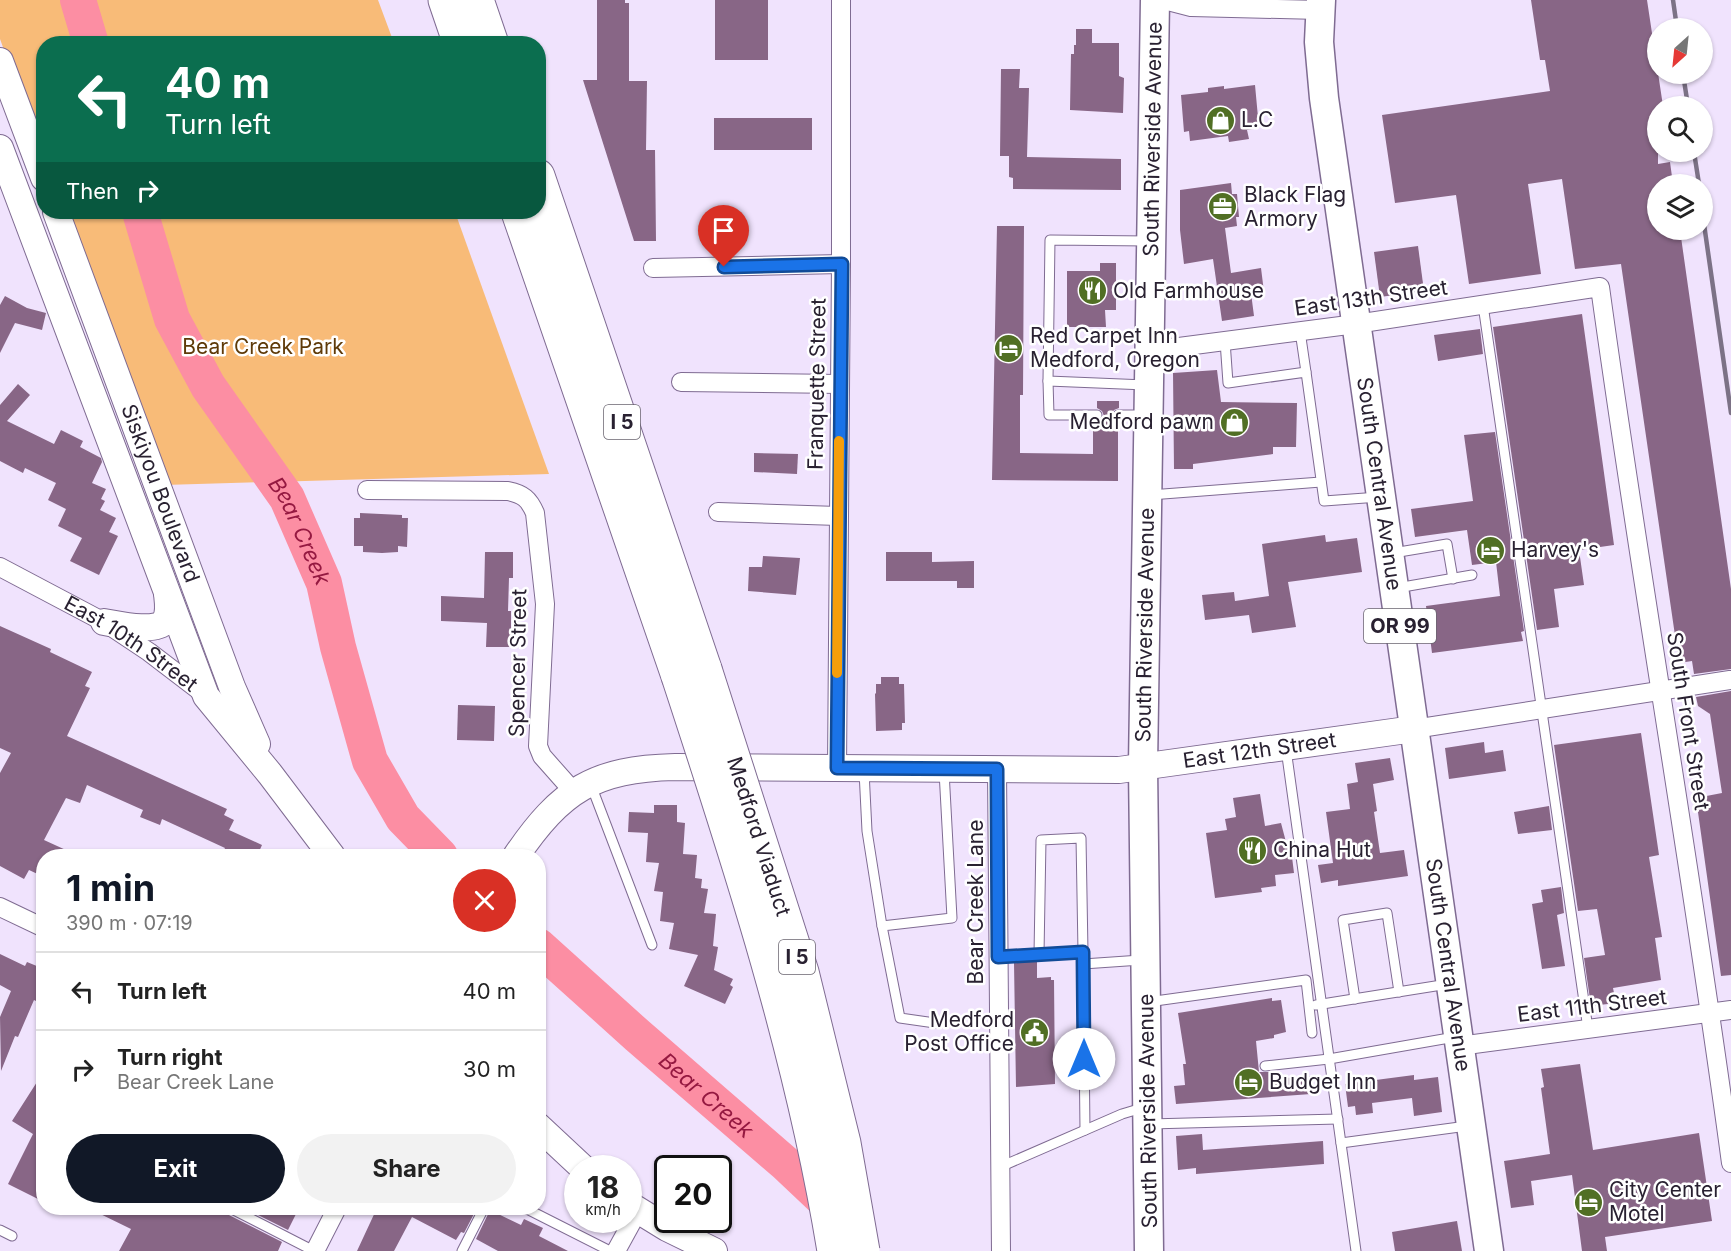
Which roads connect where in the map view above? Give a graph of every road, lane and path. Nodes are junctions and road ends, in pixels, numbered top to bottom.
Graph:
1 (445, 0) edge
2 (477, 0) edge
3 (841, 0) edge
4 (1155, 0) edge
5 (1164, 0) edge
6 (1227, 4) edge
7 (1263, 4) edge
8 (1320, 5) edge
9 (457, 36) edge
10 (489, 36) edge
11 (0, 61) edge
12 (0, 147) edge
13 (36, 157) edge
14 (546, 202) edge
15 (59, 219) edge
16 (521, 219) edge
17 (1151, 241) junction
18 (842, 264) junction
19 (653, 268) dead end
20 (1600, 287) joint
21 (1483, 305) junction
22 (1356, 324) junction
23 (1300, 331) junction
24 (1225, 341) junction
25 (1148, 351) junction
26 (1306, 372) junction
27 (1048, 381) junction
28 (681, 382) dead end
29 (840, 384) junction
30 (1148, 385) junction
31 (1097, 415) dead end
32 (1148, 415) junction
33 (1119, 416) dead end
34 (1321, 482) junction
35 (367, 490) dead end
36 (1147, 495) junction
37 (1381, 497) junction
38 (718, 512) dead end
39 (838, 516) junction
40 (1389, 553) junction
41 (0, 567) edge
42 (1472, 575) dead end
43 (1453, 579) junction
44 (1395, 589) junction
45 (167, 594) junction
46 (104, 622) junction
47 (692, 673) junction
48 (1730, 680) edge
49 (1661, 692) junction
50 (206, 696) junction
51 (1541, 710) junction
52 (1414, 729) junction
53 (1286, 747) junction
54 (1143, 766) junction
55 (837, 768) junction
56 (864, 768) junction
57 (944, 768) junction
58 (997, 769) junction
59 (270, 774) junction
60 (582, 787) junction
61 (327, 849) edge
62 (521, 849) edge
63 (0, 907) edge
64 (36, 924) edge
65 (882, 926) junction
66 (651, 945) dead end
67 (1083, 952) junction
68 (1038, 954) junction
69 (998, 957) junction
70 (1146, 960) junction
71 (1083, 964) junction
72 (1450, 984) junction
73 (1399, 992) junction
74 (1355, 999) junction
75 (1146, 1002) junction
76 (1322, 1004) junction
77 (1309, 1006) junction
78 (1731, 1010) edge
79 (1711, 1013) junction
80 (935, 1023) dead end
81 (1588, 1029) junction
82 (1312, 1033) dead end
83 (1458, 1041) junction
84 (1329, 1059) junction
85 (1265, 1066) dead end
86 (1148, 1115) junction
87 (1338, 1119) junction
88 (1471, 1125) junction
89 (1085, 1130) junction
90 (546, 1133) edge
91 (1341, 1143) junction
92 (569, 1155) edge
93 (1731, 1163) edge
94 (1000, 1167) junction
95 (642, 1213) edge
96 (244, 1215) edge
97 (328, 1215) edge
98 (480, 1215) edge
99 (539, 1215) edge
100 (0, 1230) edge
101 (623, 1233) edge
102 (12, 1236) dead end
103 (314, 1251) edge
104 (462, 1251) edge
105 (610, 1251) edge
106 (616, 1251) edge
107 (714, 1251) edge
108 (834, 1251) edge
109 (863, 1251) edge
110 (1001, 1251) edge
111 (1149, 1251) edge
112 (1356, 1251) edge
113 (1489, 1251) edge

1 - 9 highway
2 - 10 highway
3 - 18 street, Franquette Street
4 - 17 main road, South Riverside Avenue
5 - 6 street
6 - 7 street
7 - 8 street
8 - 22 main road, South Central Avenue / OR 99
11 - 13 street
12 - 45 street, Siskiyou Boulevard
14 - 47 highway, I 5
15 - 59 street, Siskiyou Boulevard
16 - 47 highway, I 5
17 - 25 main road, South Riverside Avenue
17 - 27 lane
18 - 19 street
18 - 29 street, Franquette Street
20 - 21 street, East 13th Street
20 - 49 street, South Front Street
21 - 22 street, East 13th Street
21 - 51 lane
22 - 23 street, East 13th Street
22 - 37 main road, South Central Avenue / OR 99
23 - 24 street, East 13th Street
23 - 26 lane
24 - 25 street, East 13th Street
24 - 26 lane
25 - 30 main road, South Riverside Avenue
26 - 34 lane
27 - 30 lane
27 - 31 lane
28 - 29 street
29 - 39 street, Franquette Street
30 - 32 main road, South Riverside Avenue
32 - 33 lane
32 - 36 main road, South Riverside Avenue
34 - 36 lane
34 - 37 lane
35 - 60 street, Spencer Street
36 - 54 main road, South Riverside Avenue
37 - 40 main road, South Central Avenue / OR 99
38 - 39 street
39 - 55 street, Franquette Street
40 - 43 lane
40 - 44 main road, South Central Avenue / OR 99
41 - 46 street, East 10th Street
42 - 43 lane
43 - 44 lane
44 - 52 main road, South Central Avenue / OR 99
45 - 46 street
45 - 50 street, Siskiyou Boulevard
46 - 50 street, East 10th Street
47 - 108 highway, Medford Viaduct / I 5, bridge
47 - 109 highway, Medford Viaduct / I 5, bridge
48 - 49 street, East 12th Street
49 - 51 street, East 12th Street
49 - 79 street, South Front Street
50 - 59 street, East 10th Street
51 - 52 street, East 12th Street
51 - 81 lane
52 - 53 street, East 12th Street
52 - 72 main road, South Central Avenue / OR 99
53 - 54 street, East 12th Street
53 - 76 lane
54 - 58 street, East 12th Street
54 - 70 main road, South Riverside Avenue
55 - 56 street, East 12th Street
55 - 60 street, East 12th Street
56 - 57 street, East 12th Street
56 - 65 lane
57 - 58 street, East 12th Street
57 - 65 lane
58 - 69 street, Bear Creek Lane
59 - 61 street, East 10th Street
60 - 62 street
60 - 66 lane
63 - 64 street
65 - 80 lane
67 - 68 lane
67 - 68 lane
67 - 71 lane
68 - 69 lane
69 - 94 street, Bear Creek Lane
70 - 71 lane
70 - 75 main road, South Riverside Avenue
71 - 89 lane
72 - 73 lane
72 - 83 main road, South Central Avenue / OR 99
73 - 74 lane
73 - 74 lane
74 - 76 lane
75 - 77 lane
75 - 86 main road, South Riverside Avenue
76 - 77 lane
76 - 84 lane
77 - 82 lane
78 - 79 street, East 11th Street
79 - 81 street, East 11th Street
79 - 93 street, South Front Street
81 - 83 street, East 11th Street
83 - 84 lane
83 - 88 main road, South Central Avenue / OR 99
84 - 85 lane
84 - 87 lane
86 - 87 lane
86 - 89 lane
86 - 111 main road, South Riverside Avenue
87 - 91 lane
88 - 91 lane
88 - 113 main road, South Central Avenue / OR 99
89 - 94 lane
90 - 92 street
91 - 112 lane
94 - 110 street, Bear Creek Lane
95 - 107 street
96 - 103 lane
97 - 103 street
98 - 104 lane
99 - 105 lane
100 - 102 lane
101 - 106 street

